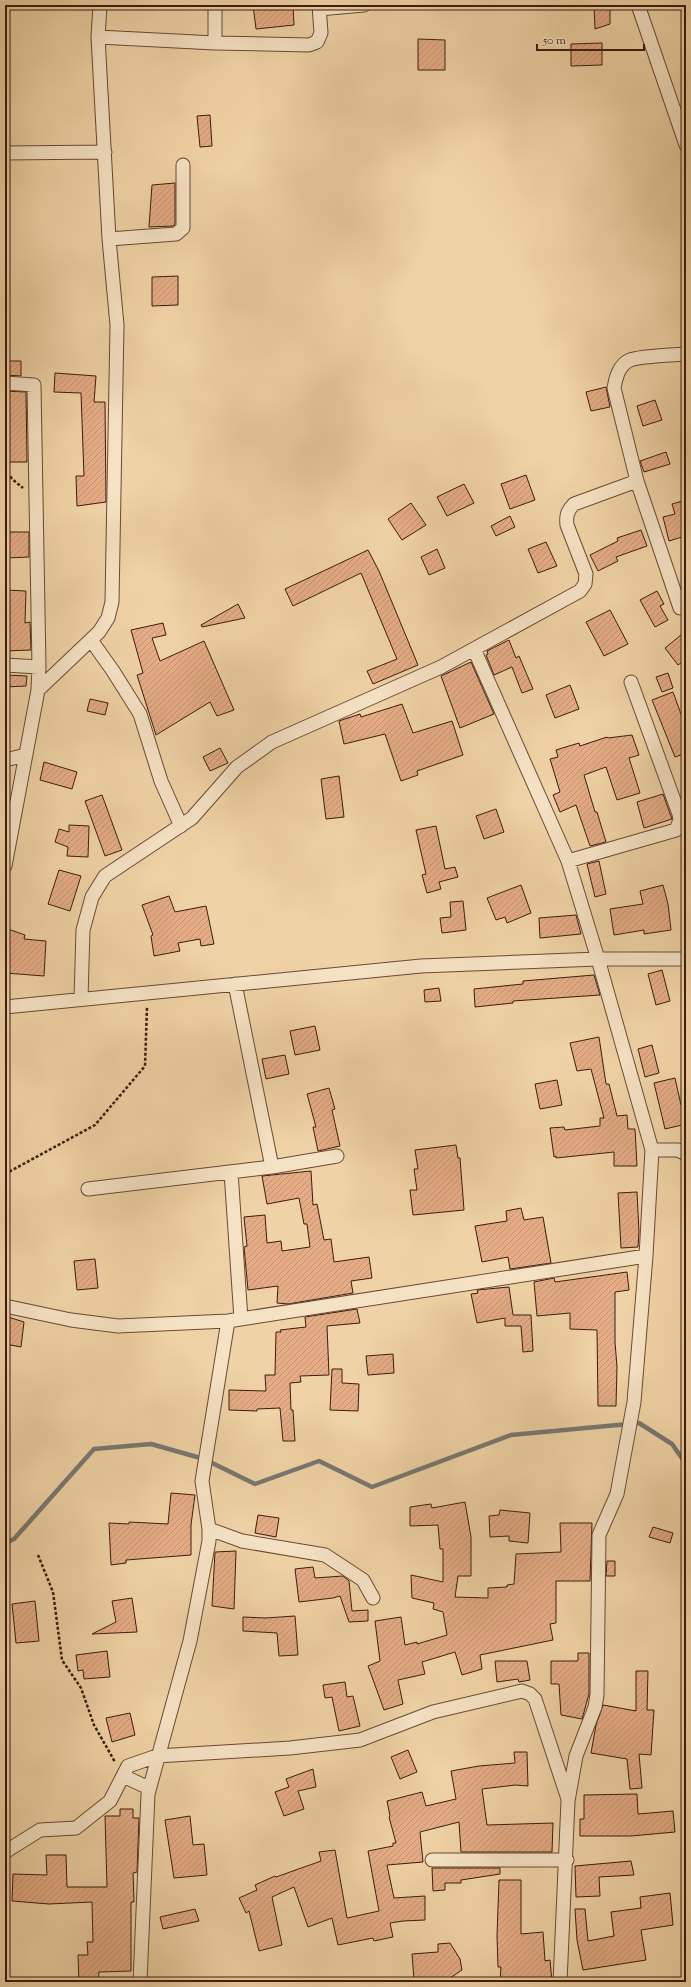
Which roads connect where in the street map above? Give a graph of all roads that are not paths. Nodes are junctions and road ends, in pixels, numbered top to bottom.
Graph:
1 (100, 5) edge
2 (216, 5) edge
3 (364, 5) edge
4 (638, 5) edge
5 (319, 7) edge
6 (98, 37) junction
7 (215, 43) junction
8 (686, 145) edge
9 (5, 152) edge
10 (105, 152) junction
11 (183, 165) dead end
12 (109, 239) junction
13 (686, 354) edge
14 (5, 383) edge
15 (637, 481) junction
16 (680, 608) dead end
17 (91, 640) junction
18 (474, 650) junction
19 (5, 666) edge
20 (39, 667) junction
21 (631, 682) dead end
22 (38, 690) junction
23 (26, 755) junction
24 (5, 760) edge
25 (683, 813) edge
26 (180, 826) junction
27 (568, 861) junction
28 (5, 866) edge
29 (598, 959) junction
30 (686, 959) edge
31 (235, 984) junction
32 (80, 998) junction
33 (5, 1007) edge
34 (652, 1150) junction
35 (686, 1154) edge
36 (336, 1156) dead end
37 (272, 1167) junction
38 (231, 1172) junction
39 (88, 1189) dead end
40 (646, 1256) junction
41 (5, 1306) edge
42 (234, 1320) junction
43 (210, 1529) junction
44 (373, 1598) dead end
45 (157, 1756) junction
46 (123, 1776) junction
47 (149, 1788) junction
48 (568, 1801) junction
49 (5, 1852) edge
50 (432, 1860) dead end
51 (567, 1860) junction
52 (140, 1982) edge
53 (560, 1982) edge

1 - 6 street
2 - 7 street
3 - 5 street
4 - 8 street
5 - 7 street
6 - 7 street
6 - 10 street
9 - 10 street
10 - 12 street
11 - 12 street
12 - 17 street
13 - 15 street
14 - 20 street
15 - 16 street
15 - 18 street
17 - 22 street
17 - 26 street
18 - 26 street
18 - 27 street
19 - 20 street
20 - 22 street
21 - 25 street
22 - 23 street
23 - 24 street
23 - 28 street
25 - 27 street
26 - 32 street
27 - 29 street
29 - 30 street
29 - 31 street
29 - 34 street
31 - 32 street
31 - 37 street
32 - 33 street
34 - 35 street
34 - 40 street
36 - 37 street
37 - 38 street
38 - 39 street
38 - 42 street
40 - 42 street
40 - 48 street
41 - 42 street
42 - 43 street
43 - 44 street
43 - 45 street
45 - 46 street
45 - 47 street
45 - 48 street
46 - 47 street
46 - 49 street
47 - 52 street
48 - 51 street
50 - 51 street
51 - 53 street

